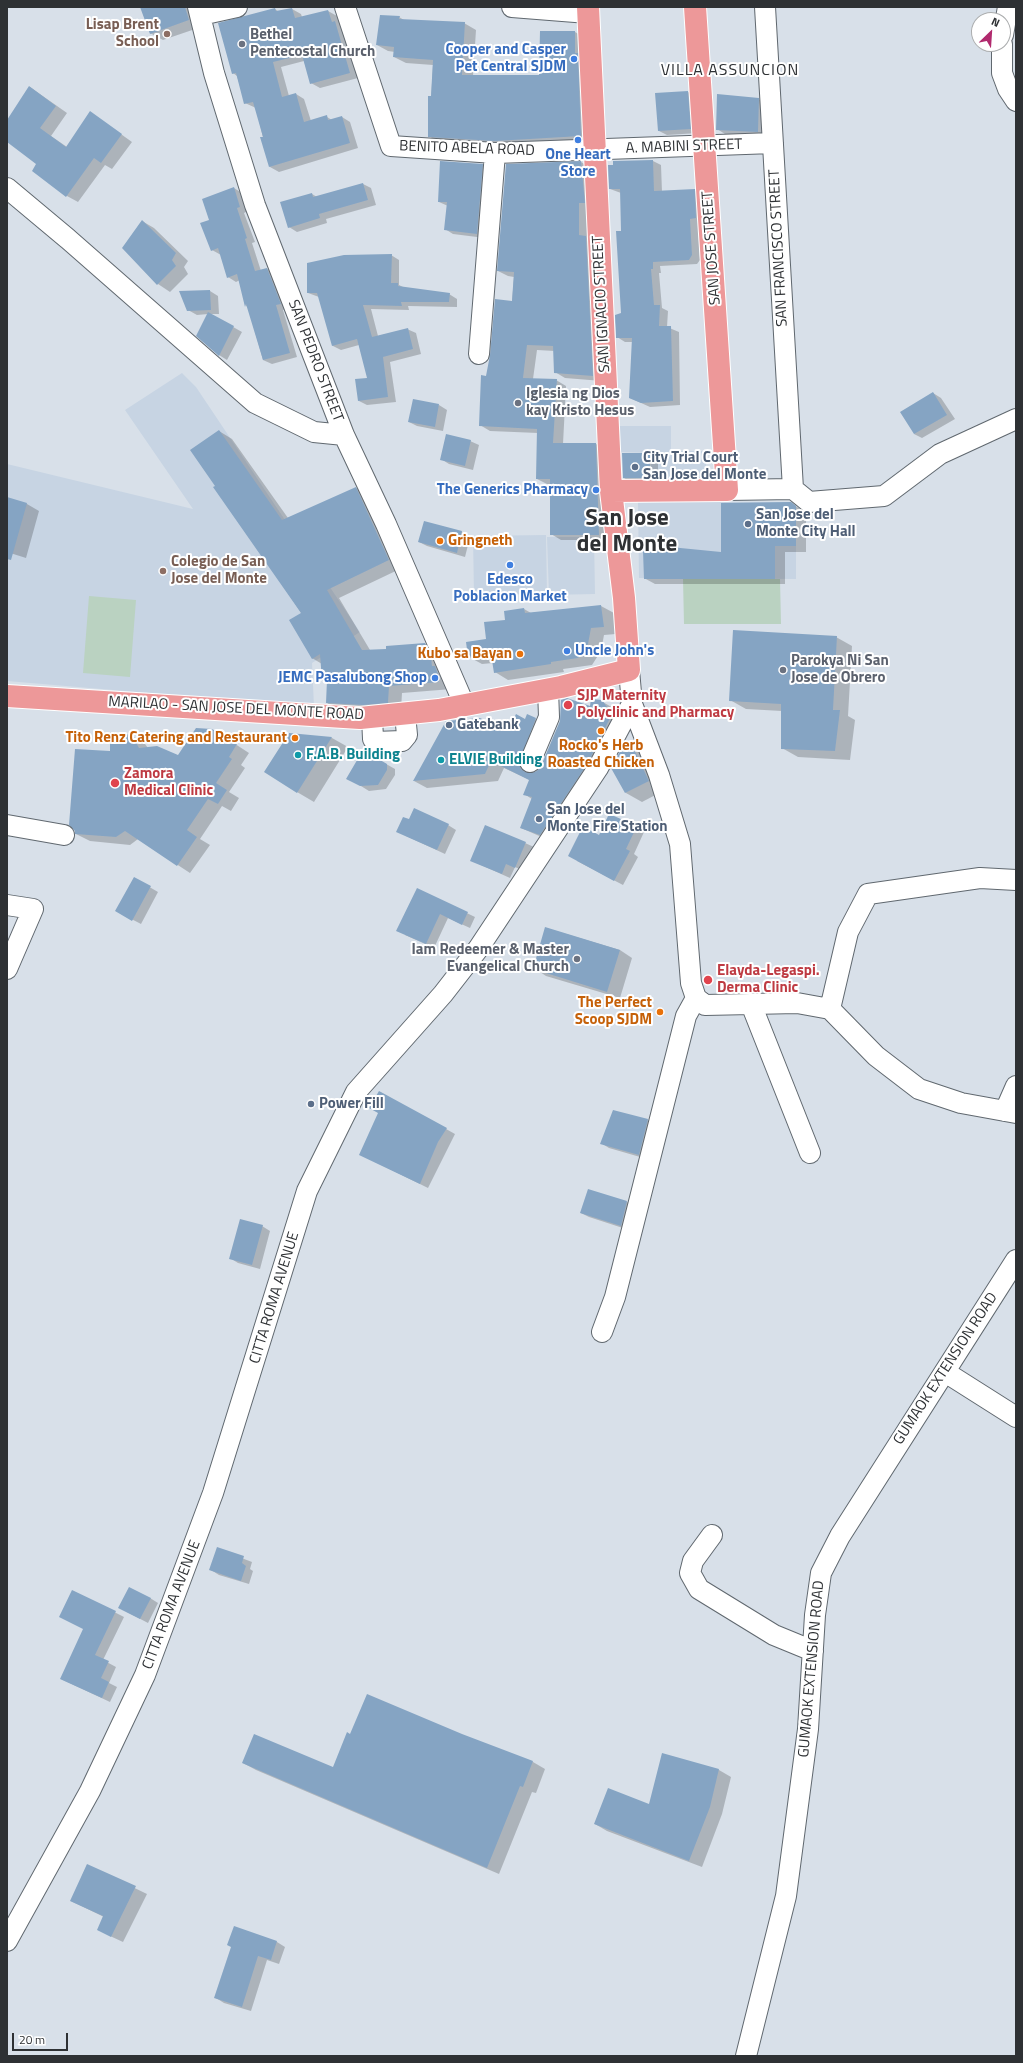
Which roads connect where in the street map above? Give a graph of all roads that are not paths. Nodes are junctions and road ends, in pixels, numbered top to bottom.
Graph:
1 (237, 7) edge
2 (345, 7) edge
3 (512, 7) edge
4 (695, 7) edge
5 (765, 7) edge
6 (588, 10) edge
7 (200, 11) edge
8 (1002, 52) edge
9 (1016, 101) edge
10 (773, 143) junction
11 (705, 147) junction
12 (594, 151) junction
13 (495, 153) junction
14 (7, 188) edge
15 (479, 354) dead end
16 (1016, 419) edge
17 (344, 435) junction
18 (793, 488) junction
19 (727, 490) junction
20 (611, 491) junction
21 (629, 670) junction
22 (548, 689) junction
23 (7, 696) edge
24 (464, 704) junction
25 (632, 704) junction
26 (530, 762) dead end
27 (7, 825) edge
28 (64, 834) dead end
29 (1016, 880) edge
30 (7, 905) edge
31 (7, 969) edge
32 (696, 998) junction
33 (751, 1004) junction
34 (830, 1009) junction
35 (1016, 1086) edge
36 (1011, 1112) edge
37 (810, 1153) dead end
38 (1016, 1260) edge
39 (602, 1332) dead end
40 (945, 1372) junction
41 (1016, 1418) edge
42 (712, 1535) dead end
43 (813, 1651) junction
44 (12, 1920) edge
45 (7, 1941) edge
46 (746, 2056) edge

1 - 7 street
2 - 13 street, BENITO ABELA ROAD
3 - 6 street
4 - 11 main road, SAN JOSE STREET
5 - 10 street, SAN FRANCISCO STREET
6 - 12 main road, SAN IGNACIO STREET
7 - 17 street, SAN PEDRO STREET
8 - 9 street
10 - 11 street, A. MABINI STREET
10 - 18 street, SAN FRANCISCO STREET
11 - 12 street, A. MABINI STREET
11 - 19 main road, SAN JOSE STREET
12 - 13 street, BENITO ABELA ROAD
12 - 20 main road, SAN IGNACIO STREET
13 - 15 street
14 - 17 street
16 - 18 street
17 - 24 street, SAN PEDRO STREET
18 - 19 street
19 - 20 main road
20 - 21 main road, SAN IGNACIO STREET
21 - 22 main road, MARILAO - SAN JOSE DEL MONTE ROAD
21 - 25 street, SAN IGNACIO STREET
22 - 24 main road, MARILAO - SAN JOSE DEL MONTE ROAD
22 - 26 street
23 - 24 main road, MARILAO - SAN JOSE DEL MONTE ROAD
25 - 32 street, SAN IGNACIO STREET
25 - 44 street, CITTA ROMA AVENUE
27 - 28 street
29 - 34 street
30 - 31 street
32 - 33 street
32 - 39 street
33 - 34 street
33 - 37 street
34 - 36 street
35 - 36 street
38 - 40 street, GUMAOK EXTENSION ROAD
40 - 41 street
40 - 43 street, GUMAOK EXTENSION ROAD
42 - 43 street
43 - 46 street, GUMAOK EXTENSION ROAD
44 - 45 street, CITTA ROMA AVENUE

